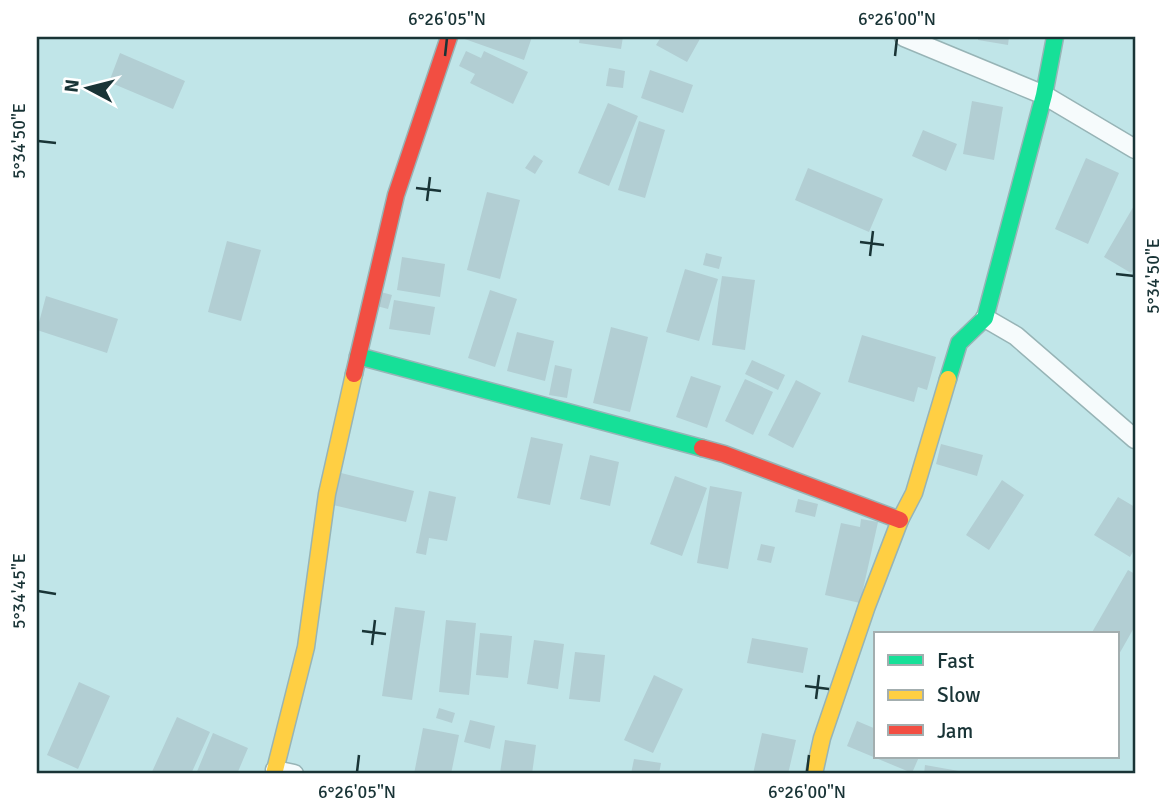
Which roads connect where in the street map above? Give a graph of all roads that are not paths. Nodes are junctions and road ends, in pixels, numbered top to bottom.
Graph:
1 (449, 37) edge
2 (904, 37) edge
3 (1055, 37) edge
4 (1044, 95) junction
5 (1135, 149) edge
6 (985, 318) junction
7 (358, 356) junction
8 (1135, 439) edge
9 (900, 520) junction
10 (275, 772) edge
11 (294, 774) edge
12 (814, 774) edge

1 - 7 street
2 - 4 street
3 - 4 street
4 - 5 street
4 - 6 street
6 - 8 street
6 - 9 street
7 - 9 street
7 - 10 street
9 - 12 street
10 - 11 street

